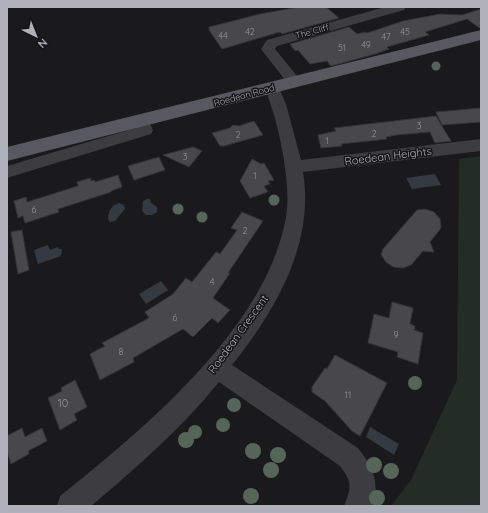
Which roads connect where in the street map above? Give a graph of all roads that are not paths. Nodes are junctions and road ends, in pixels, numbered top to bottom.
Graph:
1 (400, 7) edge
2 (481, 35) edge
3 (294, 82) junction
4 (272, 87) junction
5 (141, 122) joint
6 (481, 145) edge
7 (74, 146) junction
8 (7, 154) edge
9 (295, 167) junction
10 (7, 172) edge
11 (216, 367) junction
12 (70, 506) edge
13 (357, 506) edge

1 - 3 street, The Cliff
2 - 3 main road, Roedean Road
3 - 4 main road, Roedean Road
4 - 5 main road, Roedean Road
4 - 9 street, Roedean Crescent
5 - 7 street
6 - 9 street, Roedean Heights
7 - 8 main road
7 - 10 street
9 - 11 street, Roedean Crescent
11 - 12 street, Roedean Crescent
11 - 13 street

